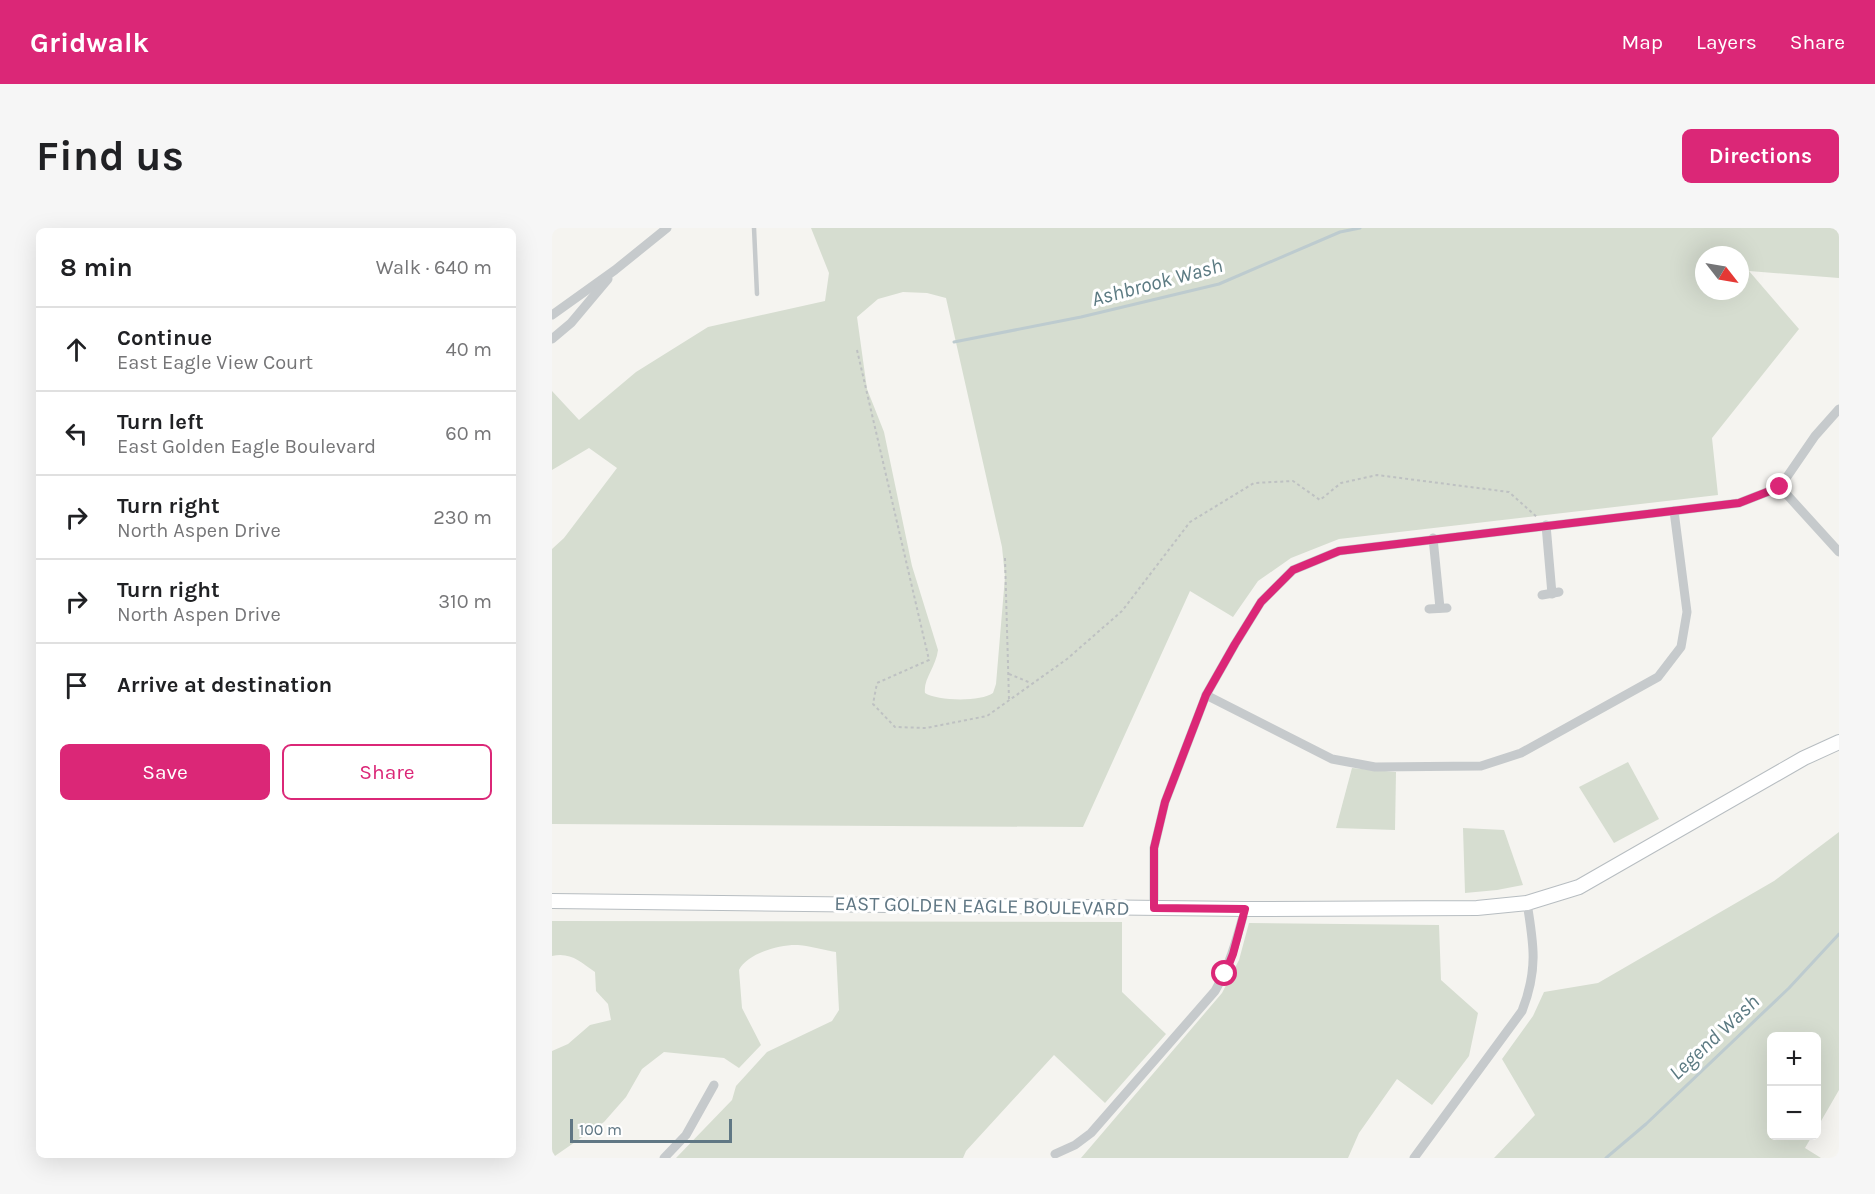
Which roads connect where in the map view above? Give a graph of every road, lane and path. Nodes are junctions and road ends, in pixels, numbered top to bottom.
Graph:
1 (667, 228) edge
2 (754, 228) edge
3 (615, 270) junction
4 (757, 294) dead end
5 (552, 315) edge
6 (552, 339) edge
7 (857, 350) dead end
8 (1839, 409) edge
9 (1780, 487) junction
10 (1674, 512) junction
11 (1546, 525) junction
12 (1433, 538) junction
13 (1839, 552) edge
14 (1005, 558) dead end
15 (1551, 594) dead end
16 (1439, 608) dead end
17 (1008, 674) junction
18 (1031, 683) junction
19 (1206, 695) junction
20 (1009, 700) junction
21 (1839, 742) edge
22 (552, 901) edge
23 (1527, 903) junction
24 (1154, 908) junction
25 (1245, 909) junction
26 (714, 1084) dead end
27 (1055, 1154) dead end
28 (664, 1158) edge
29 (1414, 1158) edge

1 - 3 street
2 - 4 lane
3 - 5 street
3 - 6 street
7 - 20 path
8 - 9 street
9 - 10 street
9 - 13 street
10 - 11 street
10 - 19 street
11 - 12 street
11 - 15 street
11 - 18 path
12 - 16 street
12 - 19 street
14 - 17 path
17 - 18 path
17 - 20 path
18 - 20 path
19 - 24 street
21 - 23 street, EAST GOLDEN EAGLE BOULEVARD
22 - 24 street, EAST GOLDEN EAGLE BOULEVARD
23 - 25 street, EAST GOLDEN EAGLE BOULEVARD
23 - 29 street
24 - 25 street, EAST GOLDEN EAGLE BOULEVARD
25 - 27 street
26 - 28 street

